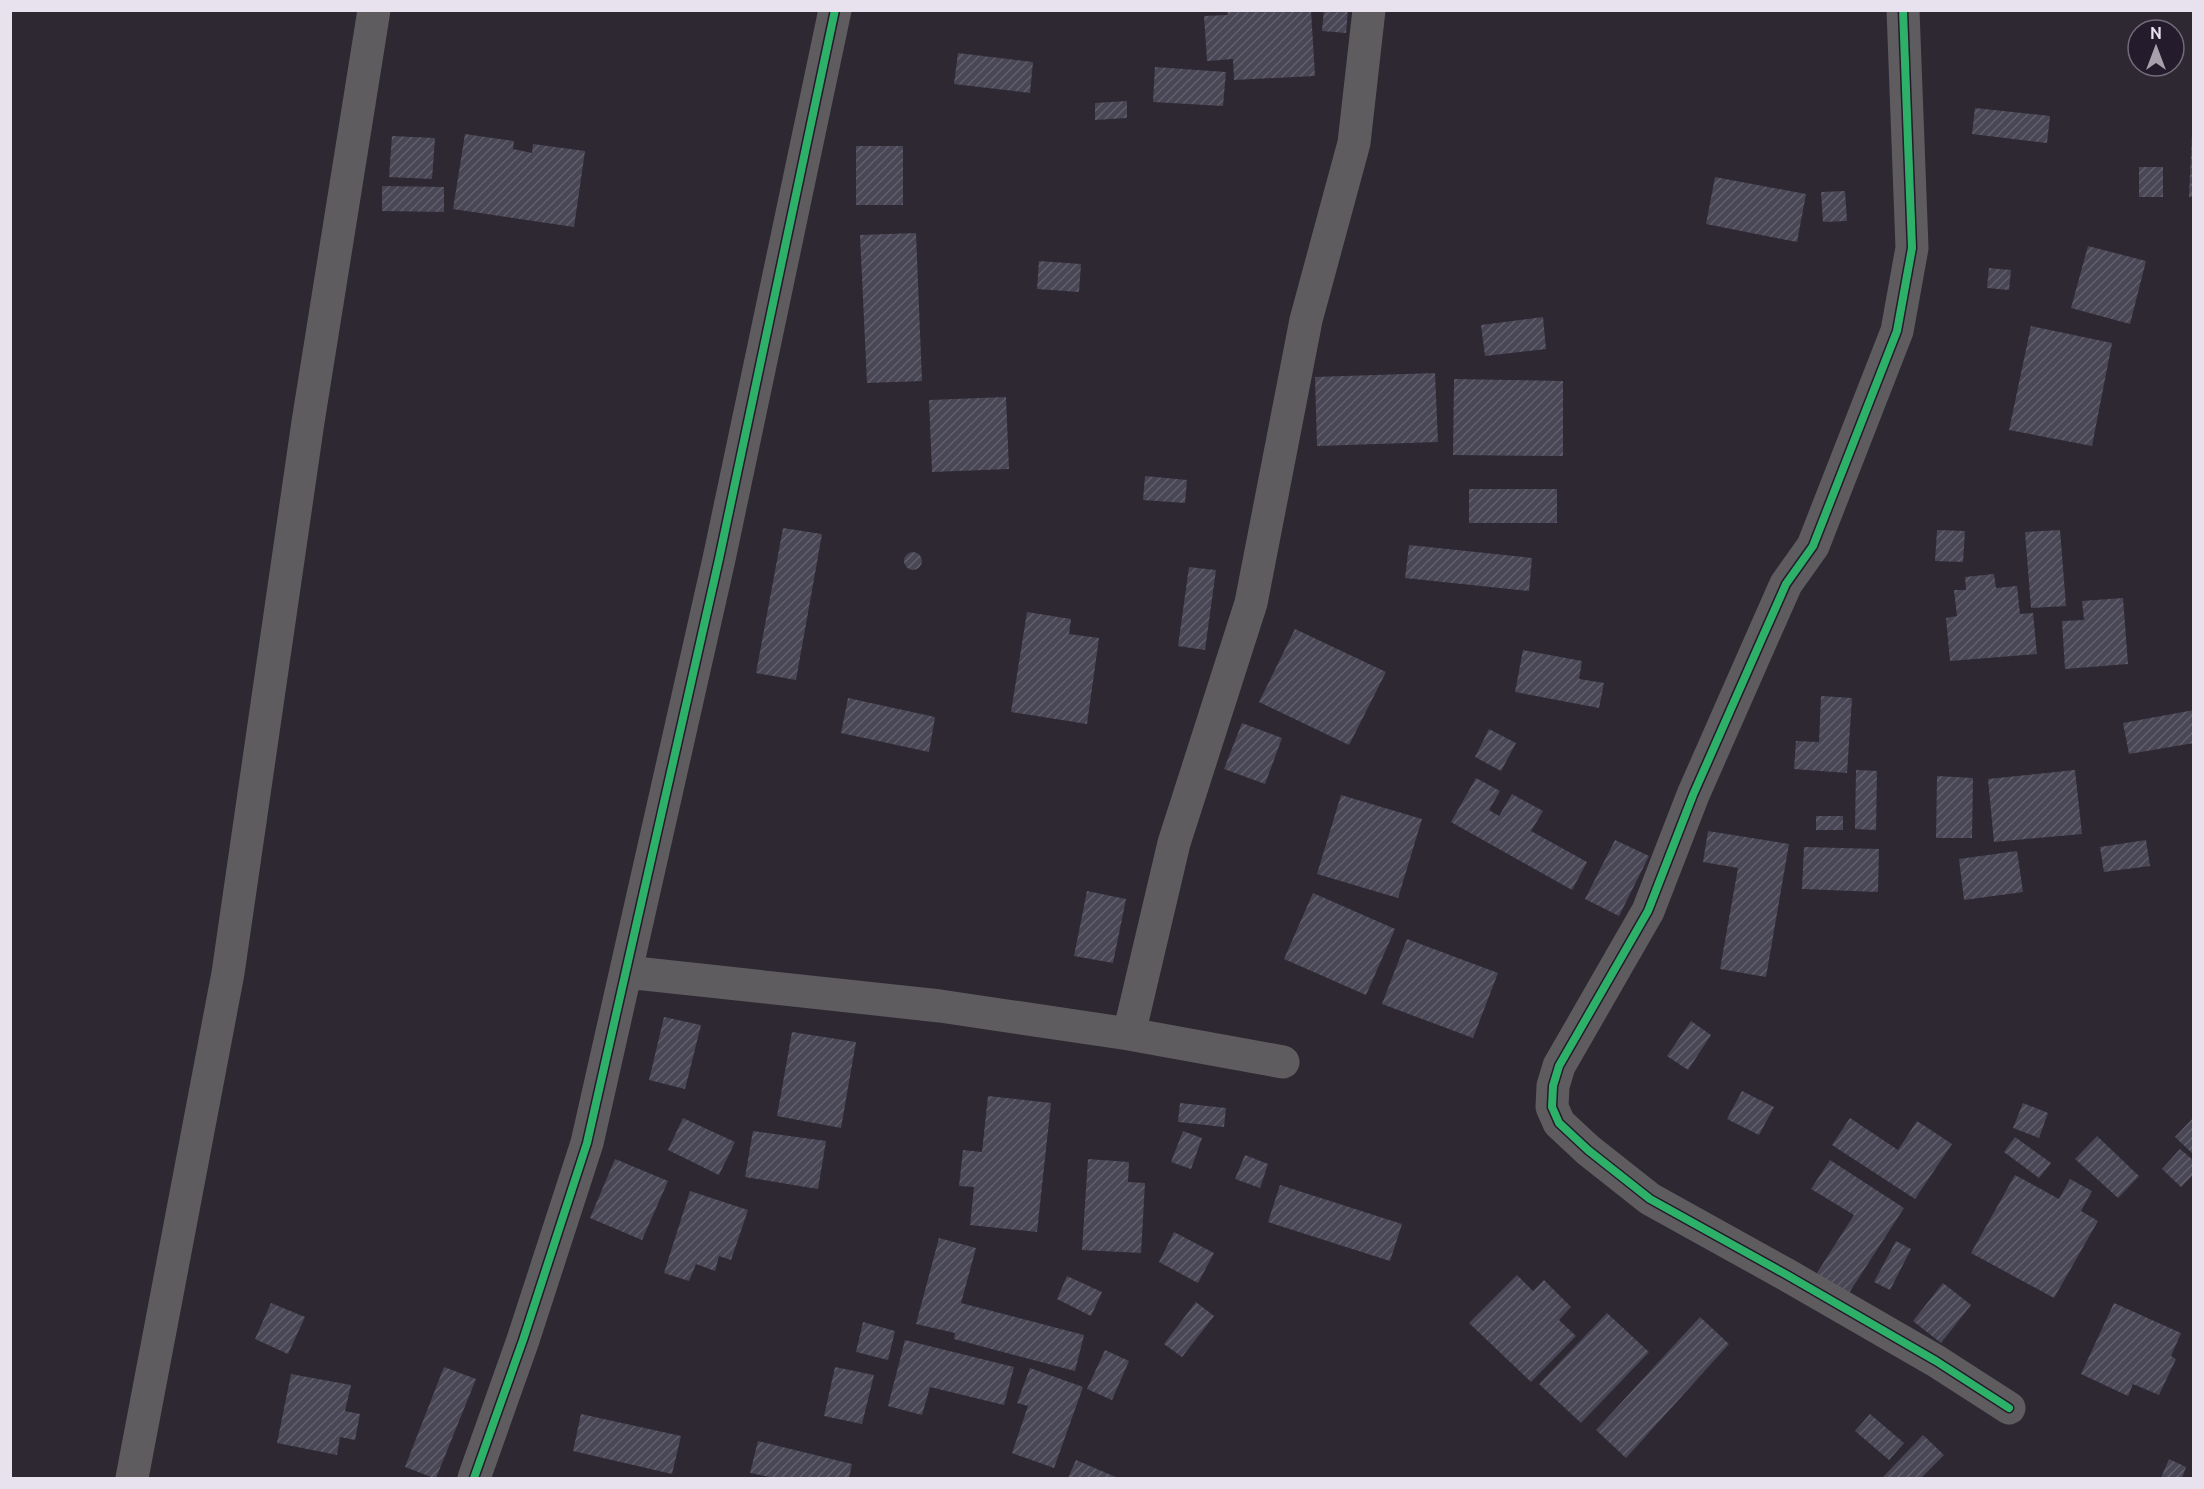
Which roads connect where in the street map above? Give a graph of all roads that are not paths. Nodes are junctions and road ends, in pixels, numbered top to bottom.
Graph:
1 (374, 10) edge
2 (835, 10) edge
3 (1369, 10) edge
4 (1903, 10) edge
5 (626, 972) junction
6 (1129, 1034) junction
7 (1283, 1062) dead end
8 (2009, 1408) dead end
9 (132, 1479) edge
10 (474, 1479) edge

1 - 9 street
2 - 5 street
3 - 6 street
4 - 8 street
5 - 6 street
5 - 10 street
6 - 7 street

